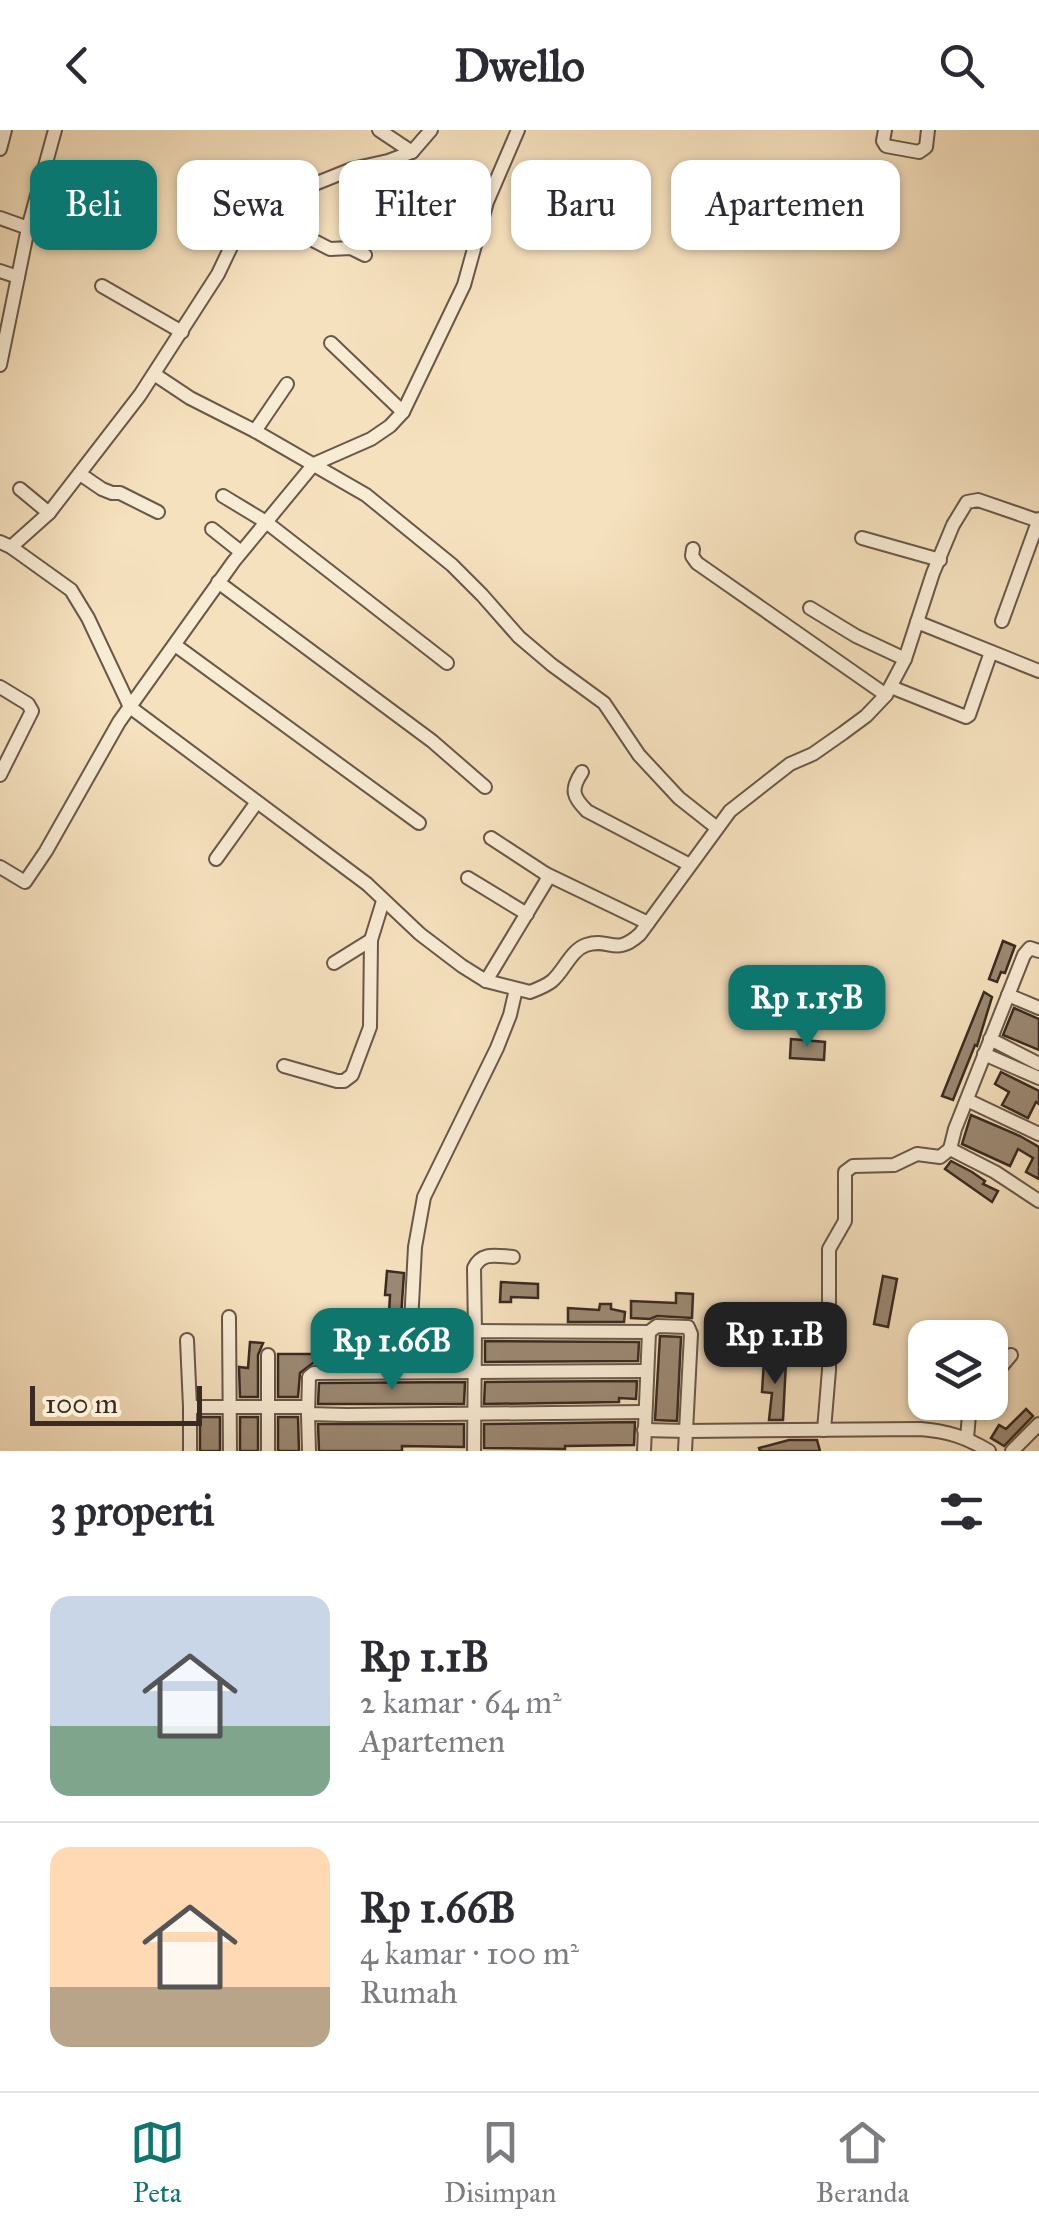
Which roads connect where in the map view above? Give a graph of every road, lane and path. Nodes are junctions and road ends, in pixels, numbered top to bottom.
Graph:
1 (5, 130) edge
2 (55, 130) edge
3 (379, 130) edge
4 (431, 130) edge
5 (518, 130) edge
6 (885, 130) edge
7 (928, 130) edge
8 (0, 149) edge
9 (412, 152) junction
10 (319, 182) edge
11 (0, 218) edge
12 (28, 228) junction
13 (319, 243) edge
14 (229, 250) edge
15 (364, 254) dead end
16 (0, 272) edge
17 (18, 277) junction
18 (102, 286) dead end
19 (4, 331) edge
20 (182, 332) junction
21 (331, 343) dead end
22 (0, 365) edge
23 (154, 374) junction
24 (286, 384) dead end
25 (403, 412) junction
26 (255, 431) junction
27 (314, 464) junction
28 (80, 474) junction
29 (20, 489) dead end
30 (223, 496) dead end
31 (158, 512) dead end
32 (49, 513) junction
33 (1039, 520) edge
34 (266, 522) junction
35 (212, 529) dead end
36 (862, 538) dead end
37 (5, 545) edge
38 (694, 549) dead end
39 (241, 552) junction
40 (940, 560) junction
41 (218, 582) junction
42 (810, 608) dead end
43 (917, 622) junction
44 (1002, 622) dead end
45 (175, 645) junction
46 (991, 652) junction
47 (906, 658) junction
48 (447, 663) dead end
49 (1039, 672) edge
50 (0, 687) edge
51 (888, 691) junction
52 (130, 707) junction
53 (582, 772) dead end
54 (0, 775) edge
55 (485, 788) dead end
56 (257, 802) junction
57 (419, 823) dead end
58 (717, 828) junction
59 (490, 838) dead end
60 (216, 859) dead end
61 (690, 865) junction
62 (0, 868) edge
63 (546, 874) junction
64 (468, 878) dead end
65 (383, 901) junction
66 (527, 914) junction
67 (648, 923) junction
68 (372, 940) junction
69 (1039, 951) edge
70 (334, 963) dead end
71 (486, 981) junction
72 (516, 990) junction
73 (1008, 995) junction
74 (1039, 1008) edge
75 (990, 1040) junction
76 (984, 1054) junction
77 (1039, 1064) edge
78 (284, 1066) dead end
79 (1039, 1078) edge
80 (967, 1100) junction
81 (1039, 1134) edge
82 (950, 1149) junction
83 (1039, 1201) edge
84 (513, 1257) dead end
85 (229, 1317) dead end
86 (475, 1331) junction
87 (649, 1332) junction
88 (187, 1340) dead end
89 (268, 1355) dead end
90 (1011, 1355) dead end
91 (1008, 1359) edge
92 (395, 1371) junction
93 (474, 1371) junction
94 (646, 1371) junction
95 (229, 1406) junction
96 (268, 1406) junction
97 (190, 1407) junction
98 (308, 1410) junction
99 (644, 1412) junction
100 (474, 1413) junction
101 (969, 1420) edge
102 (1039, 1424) edge
103 (644, 1430) junction
104 (824, 1430) junction
105 (686, 1431) junction
106 (967, 1438) junction
107 (190, 1451) edge
108 (230, 1451) edge
109 (268, 1451) edge
110 (309, 1451) edge
111 (474, 1451) edge
112 (644, 1451) edge
113 (685, 1451) edge
114 (989, 1451) edge
115 (1012, 1451) edge

1 - 8 street
2 - 12 street
3 - 9 street
4 - 9 street
5 - 25 street
6 - 7 street
9 - 10 street
11 - 12 street
12 - 17 street
13 - 15 street
14 - 20 street
16 - 17 street
17 - 19 street
18 - 20 street
19 - 22 street
20 - 23 street
21 - 25 street
23 - 26 street
23 - 28 street
24 - 26 street
25 - 27 street
26 - 27 street
27 - 34 street
27 - 58 street
28 - 31 street
28 - 32 street
29 - 32 street
30 - 34 street
32 - 37 street
33 - 40 street
33 - 44 street
34 - 39 street
34 - 48 street
35 - 39 street
36 - 40 street
37 - 52 street
38 - 51 street
39 - 41 street
40 - 43 street
41 - 45 street
41 - 55 street
42 - 47 street
43 - 46 street
43 - 47 street
45 - 52 street
45 - 57 street
46 - 49 street
46 - 51 street
47 - 51 street
50 - 54 street
51 - 58 street
52 - 56 street
52 - 62 street
53 - 61 street
56 - 60 street
56 - 65 street
58 - 61 street
59 - 63 street
61 - 67 street
63 - 66 street
63 - 67 street
64 - 66 street
65 - 68 street
65 - 71 street
66 - 71 street
67 - 72 street
68 - 70 street
68 - 78 street
69 - 73 street
71 - 72 street
72 - 92 street
73 - 74 street
73 - 75 street
75 - 76 street
75 - 77 street
76 - 79 street
76 - 80 street
80 - 81 street
80 - 82 street
82 - 83 street
82 - 104 street
84 - 86 street
85 - 95 street
86 - 87 street
86 - 93 street
87 - 94 street
87 - 105 street
88 - 97 street
89 - 96 street
90 - 91 street
92 - 93 street
92 - 98 street
93 - 94 street
93 - 100 street
94 - 99 street
95 - 96 street
95 - 97 street
95 - 108 street
96 - 98 street
96 - 109 street
97 - 107 street
98 - 100 street
98 - 110 street
99 - 100 street
99 - 103 street
100 - 111 street
101 - 106 street
102 - 115 street
103 - 105 street
103 - 112 street
104 - 105 street
104 - 106 street
105 - 113 street
106 - 114 street

